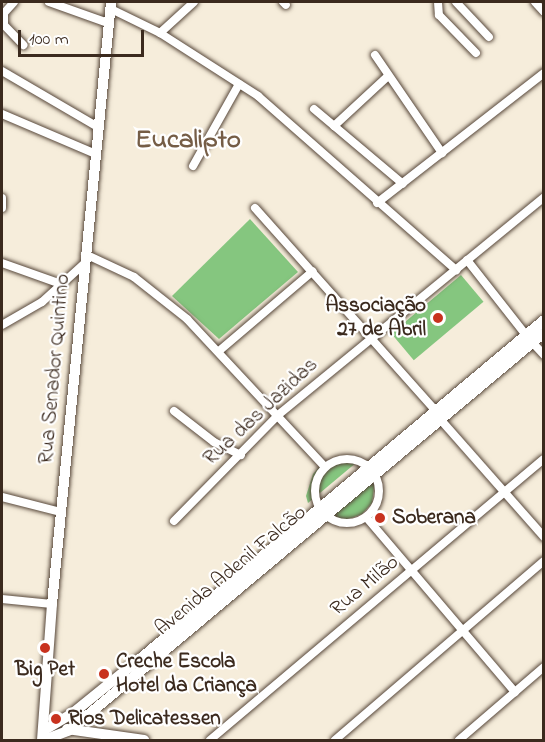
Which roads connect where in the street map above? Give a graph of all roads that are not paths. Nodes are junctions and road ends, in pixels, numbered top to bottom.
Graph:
1 (14, 2) edge
2 (49, 2) edge
3 (194, 2) edge
4 (438, 2) edge
5 (456, 2) edge
6 (535, 2) edge
7 (111, 5) edge
8 (543, 12) edge
9 (108, 23) junction
10 (160, 33) junction
11 (489, 37) dead end
12 (22, 45) dead end
13 (476, 53) dead end
14 (375, 55) dead end
15 (2, 71) edge
16 (543, 73) edge
17 (388, 76) junction
18 (239, 84) junction
19 (314, 109) dead end
20 (2, 114) edge
21 (334, 126) junction
22 (98, 127) junction
23 (442, 153) junction
24 (96, 154) junction
25 (192, 166) dead end
26 (402, 184) junction
27 (543, 196) edge
28 (377, 203) junction
29 (255, 208) dead end
30 (85, 258) junction
31 (467, 260) junction
32 (2, 263) edge
33 (456, 270) junction
34 (313, 271) junction
35 (61, 284) junction
36 (543, 320) edge
37 (2, 325) edge
38 (543, 333) edge
39 (370, 338) junction
40 (529, 338) junction
41 (219, 351) junction
42 (543, 355) edge
43 (174, 411) dead end
44 (278, 415) junction
45 (437, 415) junction
46 (241, 455) junction
47 (543, 459) edge
48 (325, 466) junction
49 (372, 470) junction
50 (505, 492) junction
51 (2, 497) edge
52 (320, 507) junction
53 (61, 512) junction
54 (328, 516) junction
55 (366, 517) junction
56 (174, 521) dead end
57 (543, 537) edge
58 (543, 561) edge
59 (265, 562) junction
60 (411, 570) junction
61 (2, 598) edge
62 (52, 604) junction
63 (463, 632) junction
64 (144, 663) junction
65 (543, 667) edge
66 (515, 692) junction
67 (93, 711) junction
68 (57, 724) junction
69 (70, 730) junction
70 (43, 737) edge
71 (140, 740) edge
72 (210, 741) edge
73 (335, 741) edge
74 (459, 741) edge

1 - 12 street
2 - 9 street
3 - 10 street
4 - 13 street
5 - 11 street
6 - 8 street
7 - 9 street, Rua Senador Quintino
7 - 10 street
9 - 22 street, Rua Senador Quintino
10 - 18 street
14 - 17 street
15 - 22 street
16 - 23 street
17 - 21 street
17 - 23 street
18 - 25 street
18 - 28 street
19 - 21 street
20 - 24 street
21 - 26 street
22 - 24 street, Rua Senador Quintino
23 - 26 street
24 - 30 street, Rua Senador Quintino
26 - 28 street
27 - 31 street, Rua das Jazidas
28 - 33 street
29 - 34 street
30 - 35 street
30 - 41 street
30 - 53 street, Rua Senador Quintino
31 - 33 street, Rua das Jazidas
31 - 40 street
32 - 35 street
33 - 39 street, Rua das Jazidas
34 - 39 street
34 - 41 street
35 - 37 street
36 - 40 street, Avenida Adenil Falcão
38 - 40 street, Avenida Adenil Falcão
39 - 44 street, Rua das Jazidas
39 - 45 street
40 - 42 street
40 - 45 street, Avenida Adenil Falcão
41 - 44 street
43 - 46 street
44 - 46 street, Rua das Jazidas
44 - 48 street
45 - 49 street, Avenida Adenil Falcão
45 - 50 street
46 - 56 street, Rua das Jazidas
47 - 50 street, Rua Milão
48 - 49 street
48 - 52 street, Avenida Adenil Falcão
49 - 52 street, Avenida Adenil Falcão
49 - 54 street, Avenida Adenil Falcão
49 - 55 street
50 - 57 street
50 - 60 street, Rua Milão
51 - 53 street
52 - 54 street
52 - 59 street, Avenida Adenil Falcão
53 - 62 street, Rua Senador Quintino
54 - 55 street, Avenida Adenil Falcão
54 - 59 street, Avenida Adenil Falcão
55 - 60 street
58 - 63 street
59 - 64 street, Avenida Adenil Falcão
60 - 63 street
60 - 72 street, Rua Milão
61 - 62 street
62 - 70 street, Rua Senador Quintino
63 - 66 street
63 - 73 street
64 - 67 street, Avenida Adenil Falcão
64 - 68 street, Avenida Adenil Falcão
65 - 66 street
66 - 74 street
67 - 69 street, Avenida Adenil Falcão
67 - 71 street
68 - 69 street
68 - 70 street, Avenida Adenil Falcão
69 - 70 street, Avenida Adenil Falcão
69 - 71 street

